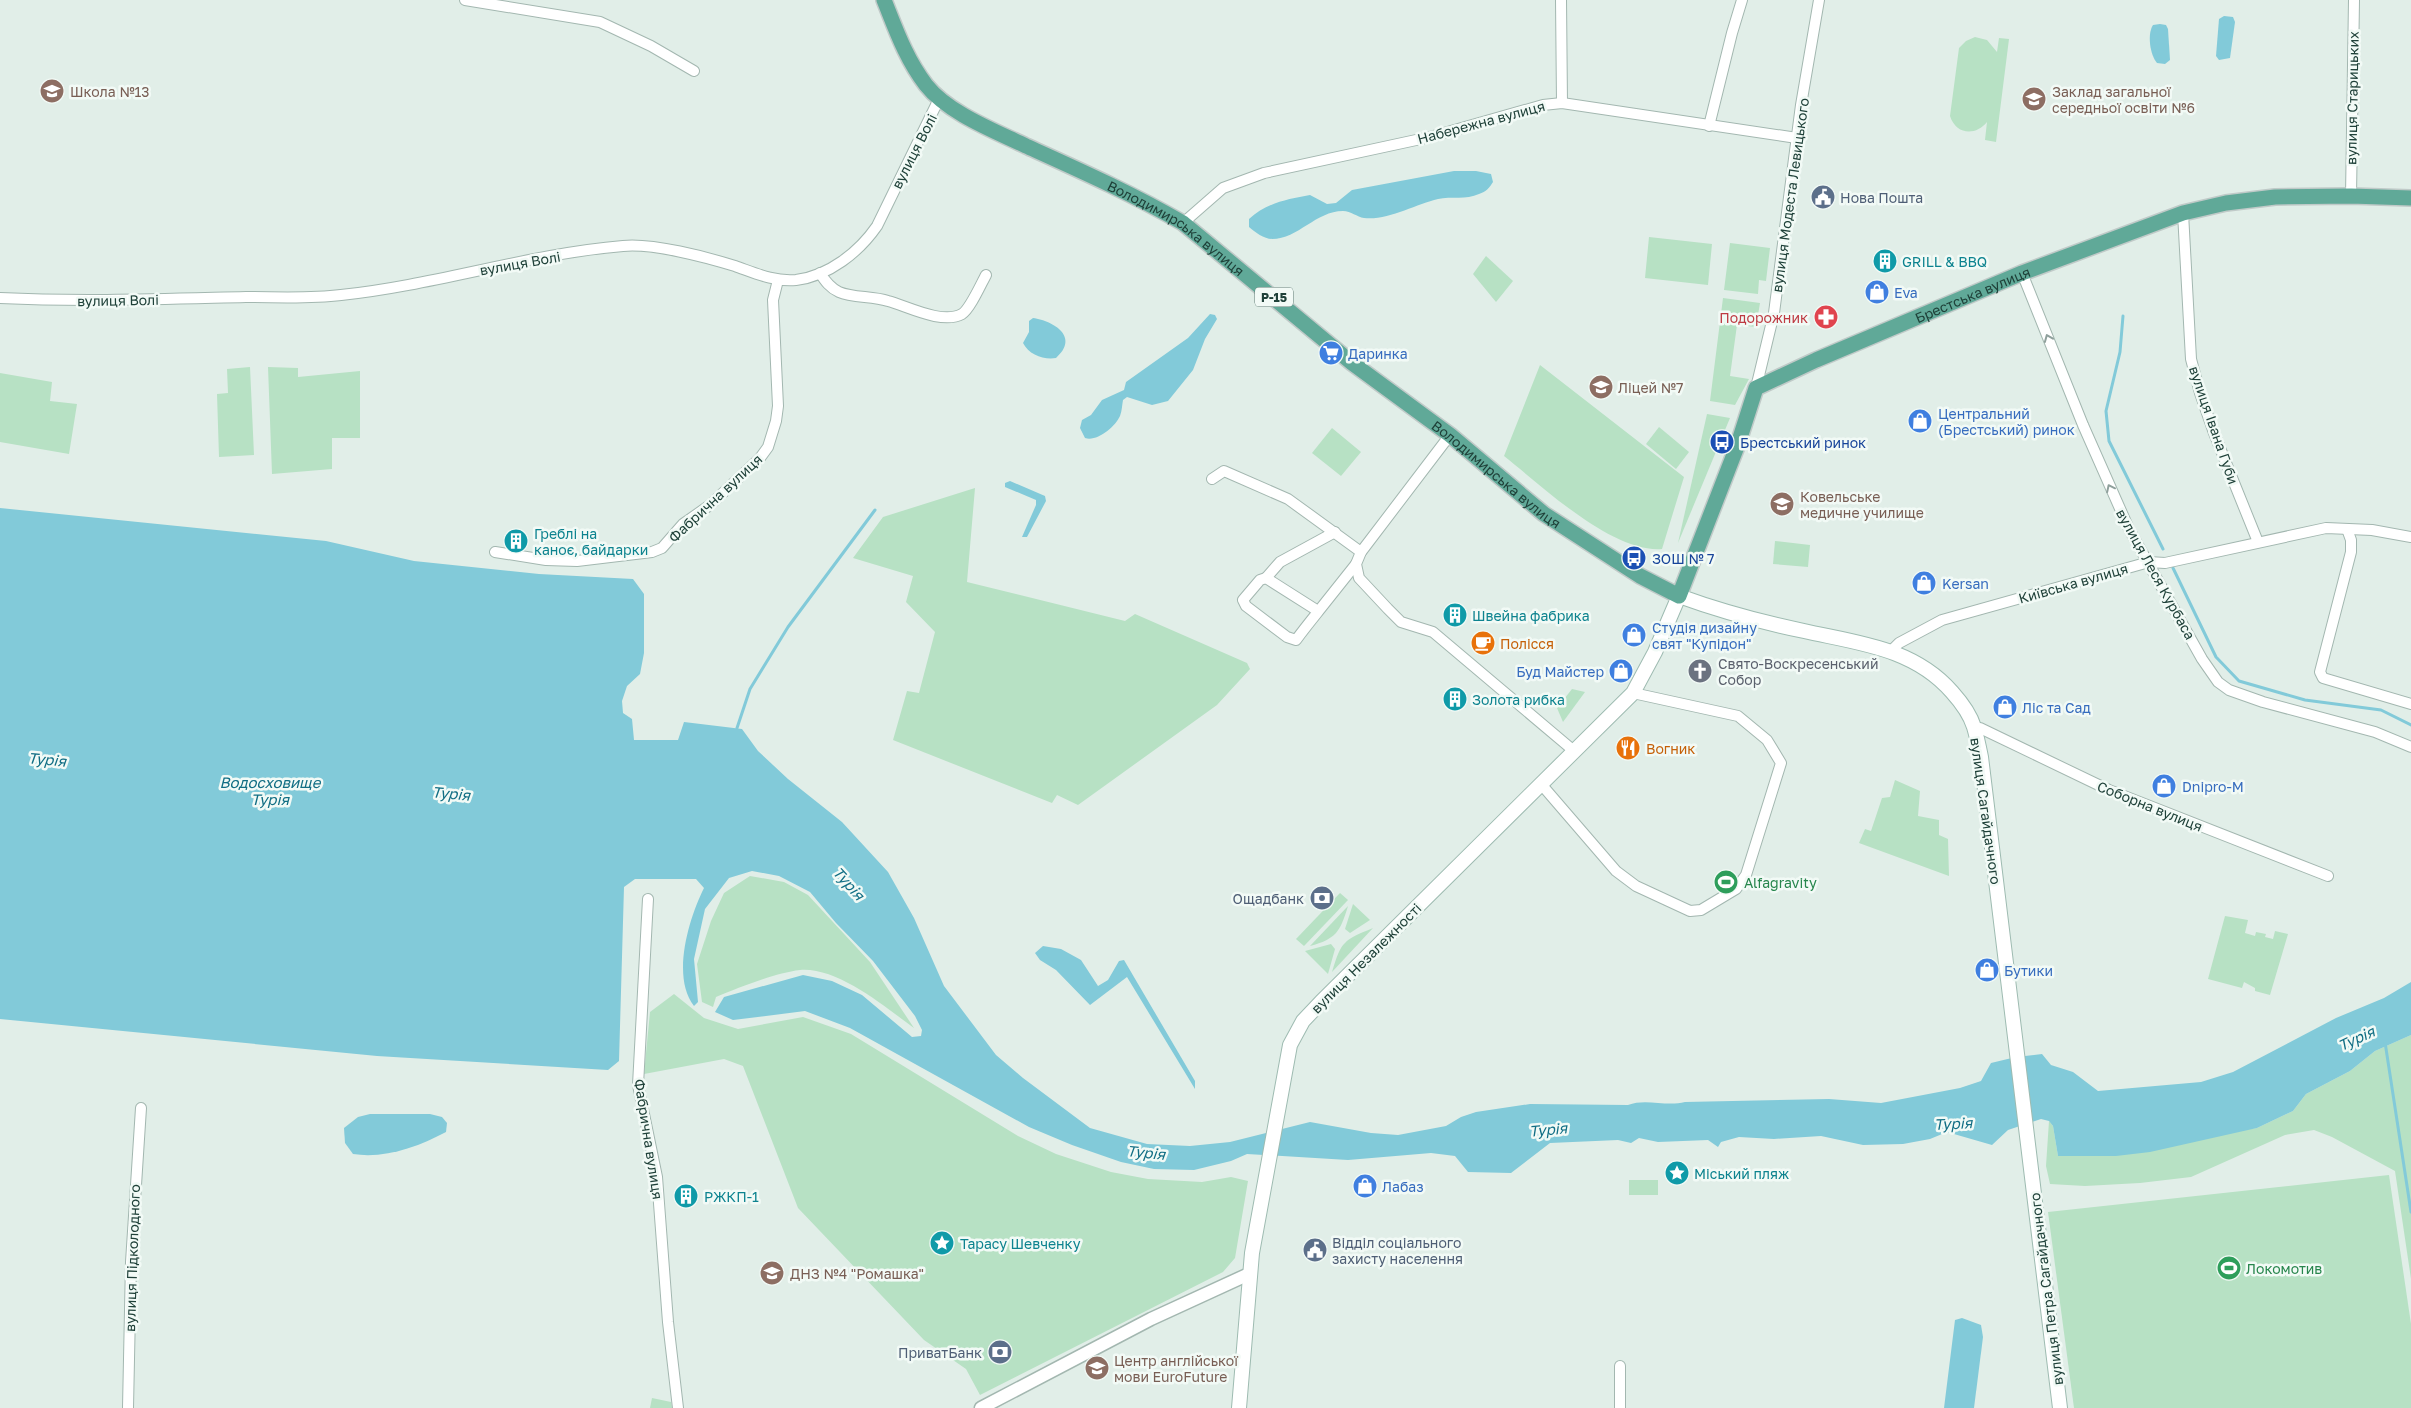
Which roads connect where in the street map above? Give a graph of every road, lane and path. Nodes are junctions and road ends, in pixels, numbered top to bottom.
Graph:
1 (464, 0) edge
2 (884, 0) edge
3 (1562, 0) edge
4 (1742, 0) edge
5 (1819, 0) edge
6 (2354, 0) edge
7 (694, 71) dead end
8 (939, 99) junction
9 (1562, 103) junction
10 (1710, 126) junction
11 (1797, 138) junction
12 (2350, 196) junction
13 (2411, 198) edge
14 (2183, 213) junction
15 (1183, 223) junction
16 (820, 273) junction
17 (2022, 273) junction
18 (986, 275) dead end
19 (778, 280) junction
20 (0, 298) edge
21 (1756, 388) junction
22 (1450, 435) junction
23 (1212, 478) dead end
24 (2347, 529) junction
25 (1335, 532) junction
26 (2411, 537) edge
27 (2258, 542) junction
28 (495, 552) dead end
29 (1361, 552) junction
30 (2149, 562) junction
31 (1356, 564) junction
32 (1266, 578) junction
33 (1679, 596) junction
34 (1318, 611) junction
35 (1892, 650) junction
36 (1633, 693) junction
37 (2411, 704) edge
38 (1975, 729) junction
39 (2411, 747) edge
40 (1574, 751) junction
41 (1541, 784) junction
42 (2328, 876) dead end
43 (648, 899) dead end
44 (141, 1108) dead end
45 (2032, 1169) joint
46 (1250, 1274) junction
47 (1620, 1366) dead end
48 (128, 1408) edge
49 (678, 1408) edge
50 (981, 1408) edge
51 (1239, 1408) edge
52 (1620, 1408) edge
53 (2060, 1408) edge

1 - 7 street
2 - 8 main road, Володимирська вулиця / Р-15
3 - 9 street
4 - 10 street
5 - 11 street, вулиця Модеста Левицького
6 - 12 street, вулиця Старицьких
8 - 15 main road, Володимирська вулиця / Р-15
8 - 16 street, вулиця Волі
9 - 10 street, Набережна вулиця
9 - 15 street, Набережна вулиця
10 - 11 street, Набережна вулиця
11 - 21 street, вулиця Модеста Левицького
12 - 13 main road, Брестська вулиця
12 - 14 main road, Брестська вулиця
14 - 17 main road, Брестська вулиця
14 - 27 street, вулиця Івана Губи
15 - 22 main road, Володимирська вулиця / Р-15
16 - 18 street
16 - 19 street, вулиця Волі
17 - 21 main road, Брестська вулиця
30 -> 17 street, вулиця Леся Курбаса
19 - 20 street, вулиця Волі
19 - 28 street, Фабрична вулиця
21 - 33 main road
22 - 29 street
22 - 33 main road, Володимирська вулиця / Р-15
23 - 25 street
24 - 26 street, Київська вулиця
24 - 27 street, Київська вулиця
24 - 37 street
25 - 29 street
25 - 32 street
27 - 30 street, Київська вулиця
29 - 31 street
30 - 35 street, Київська вулиця
30 - 39 street, вулиця Леся Курбаса
31 - 34 street
31 - 40 street
32 - 34 street
32 - 34 street
33 - 35 main road, вулиця Сагайдачного
33 - 36 main road, вулиця Незалежності
35 - 38 main road, вулиця Сагайдачного
36 - 40 main road, вулиця Незалежності
36 - 41 street
38 - 42 street, Соборна вулиця
38 - 45 main road, вулиця Сагайдачного
40 - 41 main road, вулиця Незалежності
41 - 46 main road, вулиця Незалежності
43 - 49 street, Фабрична вулиця
44 - 48 street, вулиця Підколодного
45 - 53 main road, вулиця Петра Сагайдачного
46 - 50 street
46 - 51 main road, вулиця Незалежності
47 - 52 street

